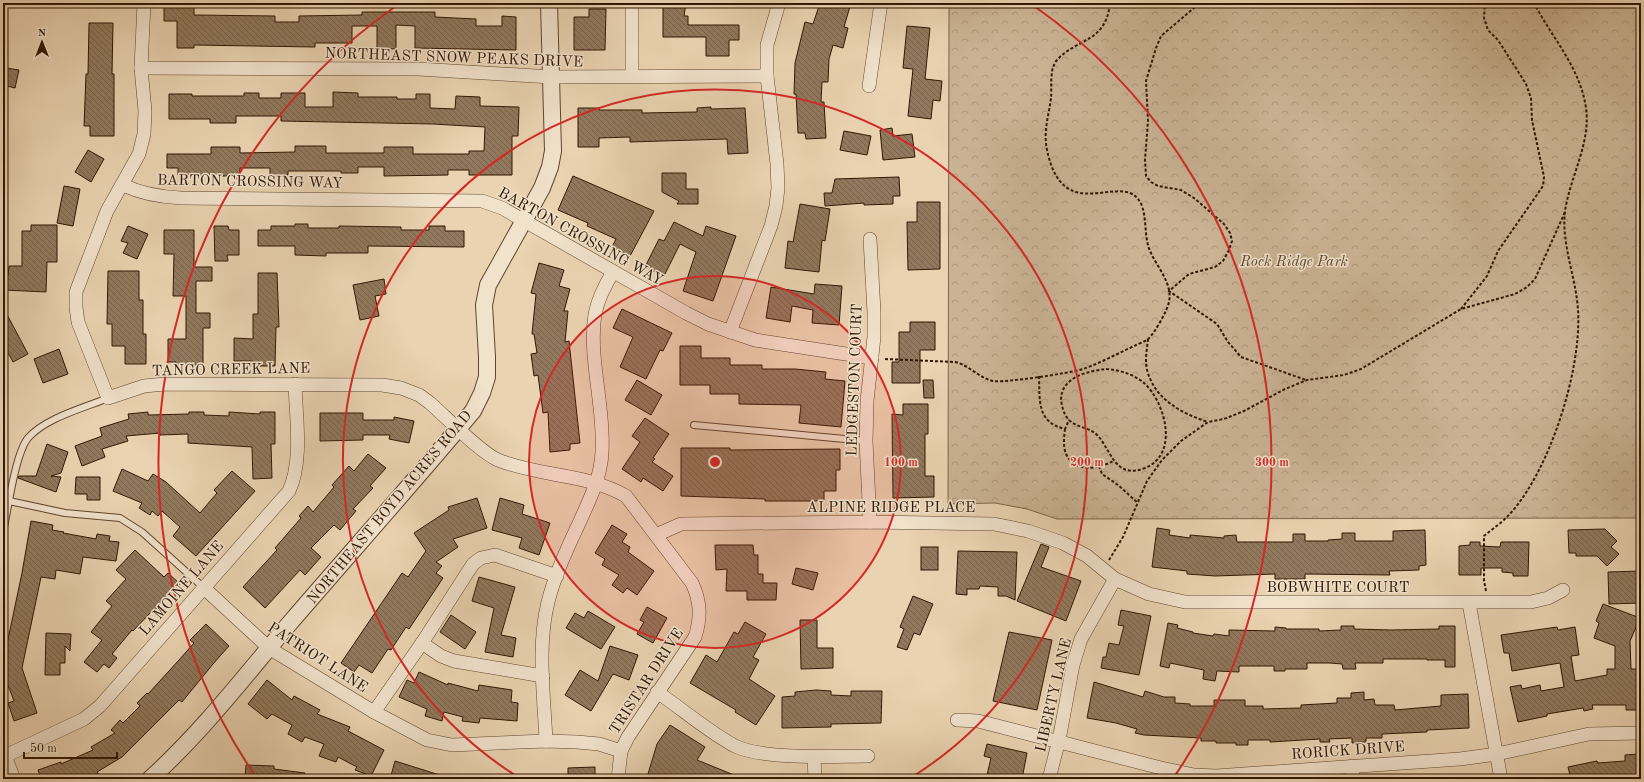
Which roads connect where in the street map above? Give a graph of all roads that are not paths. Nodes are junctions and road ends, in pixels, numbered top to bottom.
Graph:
1 (144, 3) edge
2 (549, 3) edge
3 (632, 3) edge
4 (779, 3) edge
5 (881, 3) edge
6 (140, 68) junction
7 (632, 76) junction
8 (767, 76) junction
9 (552, 77) junction
10 (869, 86) dead end
11 (123, 185) junction
12 (524, 221) junction
13 (870, 239) dead end
14 (613, 272) junction
15 (730, 332) junction
16 (872, 358) junction
17 (295, 384) junction
18 (108, 398) junction
19 (694, 426) dead end
20 (459, 428) junction
21 (866, 441) junction
22 (596, 482) junction
23 (9, 501) junction
24 (870, 522) junction
25 (3, 532) edge
26 (656, 535) junction
27 (557, 576) junction
28 (1115, 579) junction
29 (203, 586) junction
30 (1563, 590) dead end
31 (1469, 603) junction
32 (422, 643) junction
33 (269, 648) junction
34 (544, 676) junction
35 (657, 692) junction
36 (374, 712) junction
37 (957, 720) dead end
38 (1641, 733) edge
39 (1059, 740) junction
40 (546, 741) junction
41 (621, 751) junction
42 (1497, 754) junction
43 (4, 755) edge
44 (868, 756) dead end
45 (814, 757) junction
46 (1353, 773) edge
47 (14, 779) edge
48 (150, 779) edge
49 (618, 779) edge
50 (815, 779) edge
51 (1049, 779) edge
52 (1501, 779) edge

1 - 6 street
2 - 9 street, NORTHEAST BOYD ACRES ROAD
3 - 7 street
4 - 8 street
5 - 10 street
6 - 9 street, NORTHEAST SNOW PEAKS DRIVE
6 - 11 street
7 - 8 street, NORTHEAST SNOW PEAKS DRIVE
7 - 9 street, NORTHEAST SNOW PEAKS DRIVE
8 - 15 street
9 - 12 street, NORTHEAST BOYD ACRES ROAD
11 - 12 street, BARTON CROSSING WAY
11 - 18 street
12 - 14 street, BARTON CROSSING WAY
12 - 20 street, NORTHEAST BOYD ACRES ROAD
13 - 16 street, LEDGESTON COURT
14 - 15 street, BARTON CROSSING WAY
14 - 22 street
15 - 16 street, BARTON CROSSING WAY
16 - 21 street, LEDGESTON COURT
17 - 18 street, TANGO CREEK LANE
17 - 20 street, TANGO CREEK LANE
17 - 29 street, LAMOINE LANE
18 - 23 lane, TANGO CREEK LANE
19 - 21 lane
20 - 22 street, TRISTAR DRIVE
20 - 33 street, NORTHEAST BOYD ACRES ROAD
21 - 24 street, LEDGESTON COURT
22 - 26 street, TRISTAR DRIVE
22 - 27 street
23 - 25 lane, TANGO CREEK LANE
23 - 29 lane, PATRIOT LANE
24 - 26 street, ALPINE RIDGE PLACE
24 - 28 street, ALPINE RIDGE PLACE
26 - 35 street, TRISTAR DRIVE
27 - 32 street
27 - 34 street
28 - 31 street, BOBWHITE COURT
28 - 39 street, LIBERTY LANE
29 - 33 street, PATRIOT LANE
29 - 43 street, LAMOINE LANE
30 - 31 street, BOBWHITE COURT
31 - 42 street
32 - 34 street
32 - 36 street
33 - 36 street, PATRIOT LANE
33 - 48 street, NORTHEAST BOYD ACRES ROAD
34 - 40 street
35 - 41 street, TRISTAR DRIVE
35 - 45 street
36 - 40 street, PATRIOT LANE
37 - 39 street, RORICK DRIVE
38 - 42 street, RORICK DRIVE
39 - 46 street, RORICK DRIVE
39 - 51 street, LIBERTY LANE
40 - 41 street, PATRIOT LANE
41 - 49 street, TRISTAR DRIVE
42 - 46 street, RORICK DRIVE
42 - 52 street
43 - 47 street
44 - 45 street
45 - 50 street

